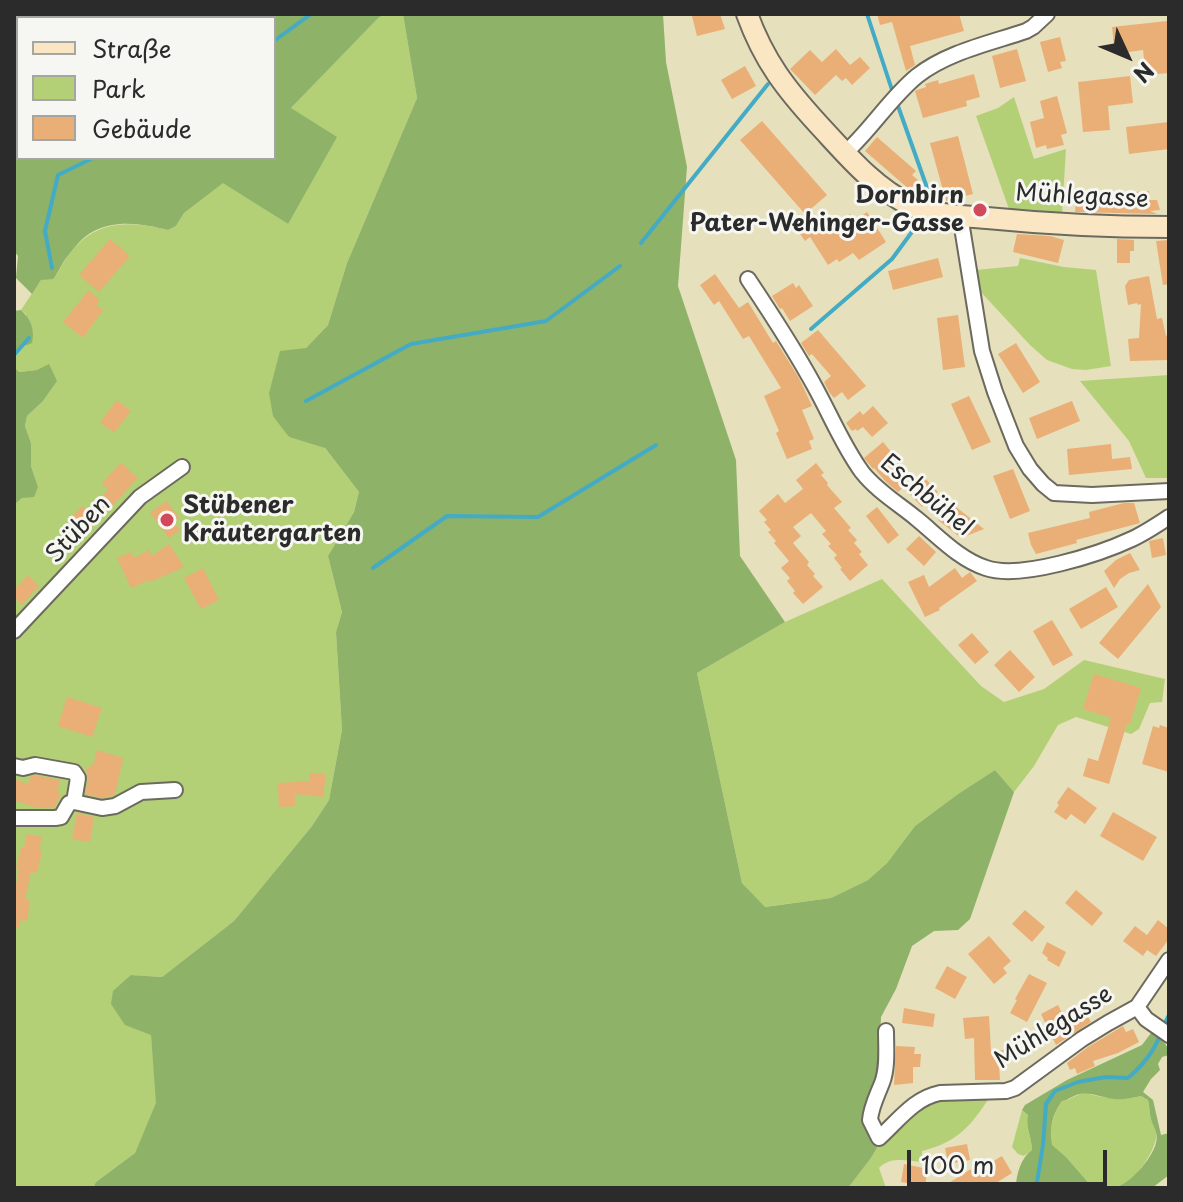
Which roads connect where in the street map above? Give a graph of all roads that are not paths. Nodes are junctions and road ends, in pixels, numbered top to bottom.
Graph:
1 (747, 14) edge
2 (1047, 14) edge
3 (845, 153) junction
4 (960, 215) junction
5 (1169, 227) edge
6 (748, 279) dead end
7 (182, 467) dead end
8 (1169, 491) edge
9 (1169, 517) edge
10 (14, 631) edge
11 (14, 766) edge
12 (175, 790) dead end
13 (74, 802) junction
14 (14, 818) edge
15 (1169, 960) edge
16 (1137, 1007) junction
17 (886, 1031) dead end
18 (1169, 1035) edge

1 - 3 street, Mühlegasse
2 - 3 street
3 - 4 street, Mühlegasse
4 - 5 street, Mühlegasse
4 - 8 street
6 - 9 street, Eschbühel
7 - 10 street, Stüben
11 - 13 street
12 - 13 street
13 - 14 street
15 - 16 street, Mühlegasse
16 - 17 street, Mühlegasse
16 - 18 street

